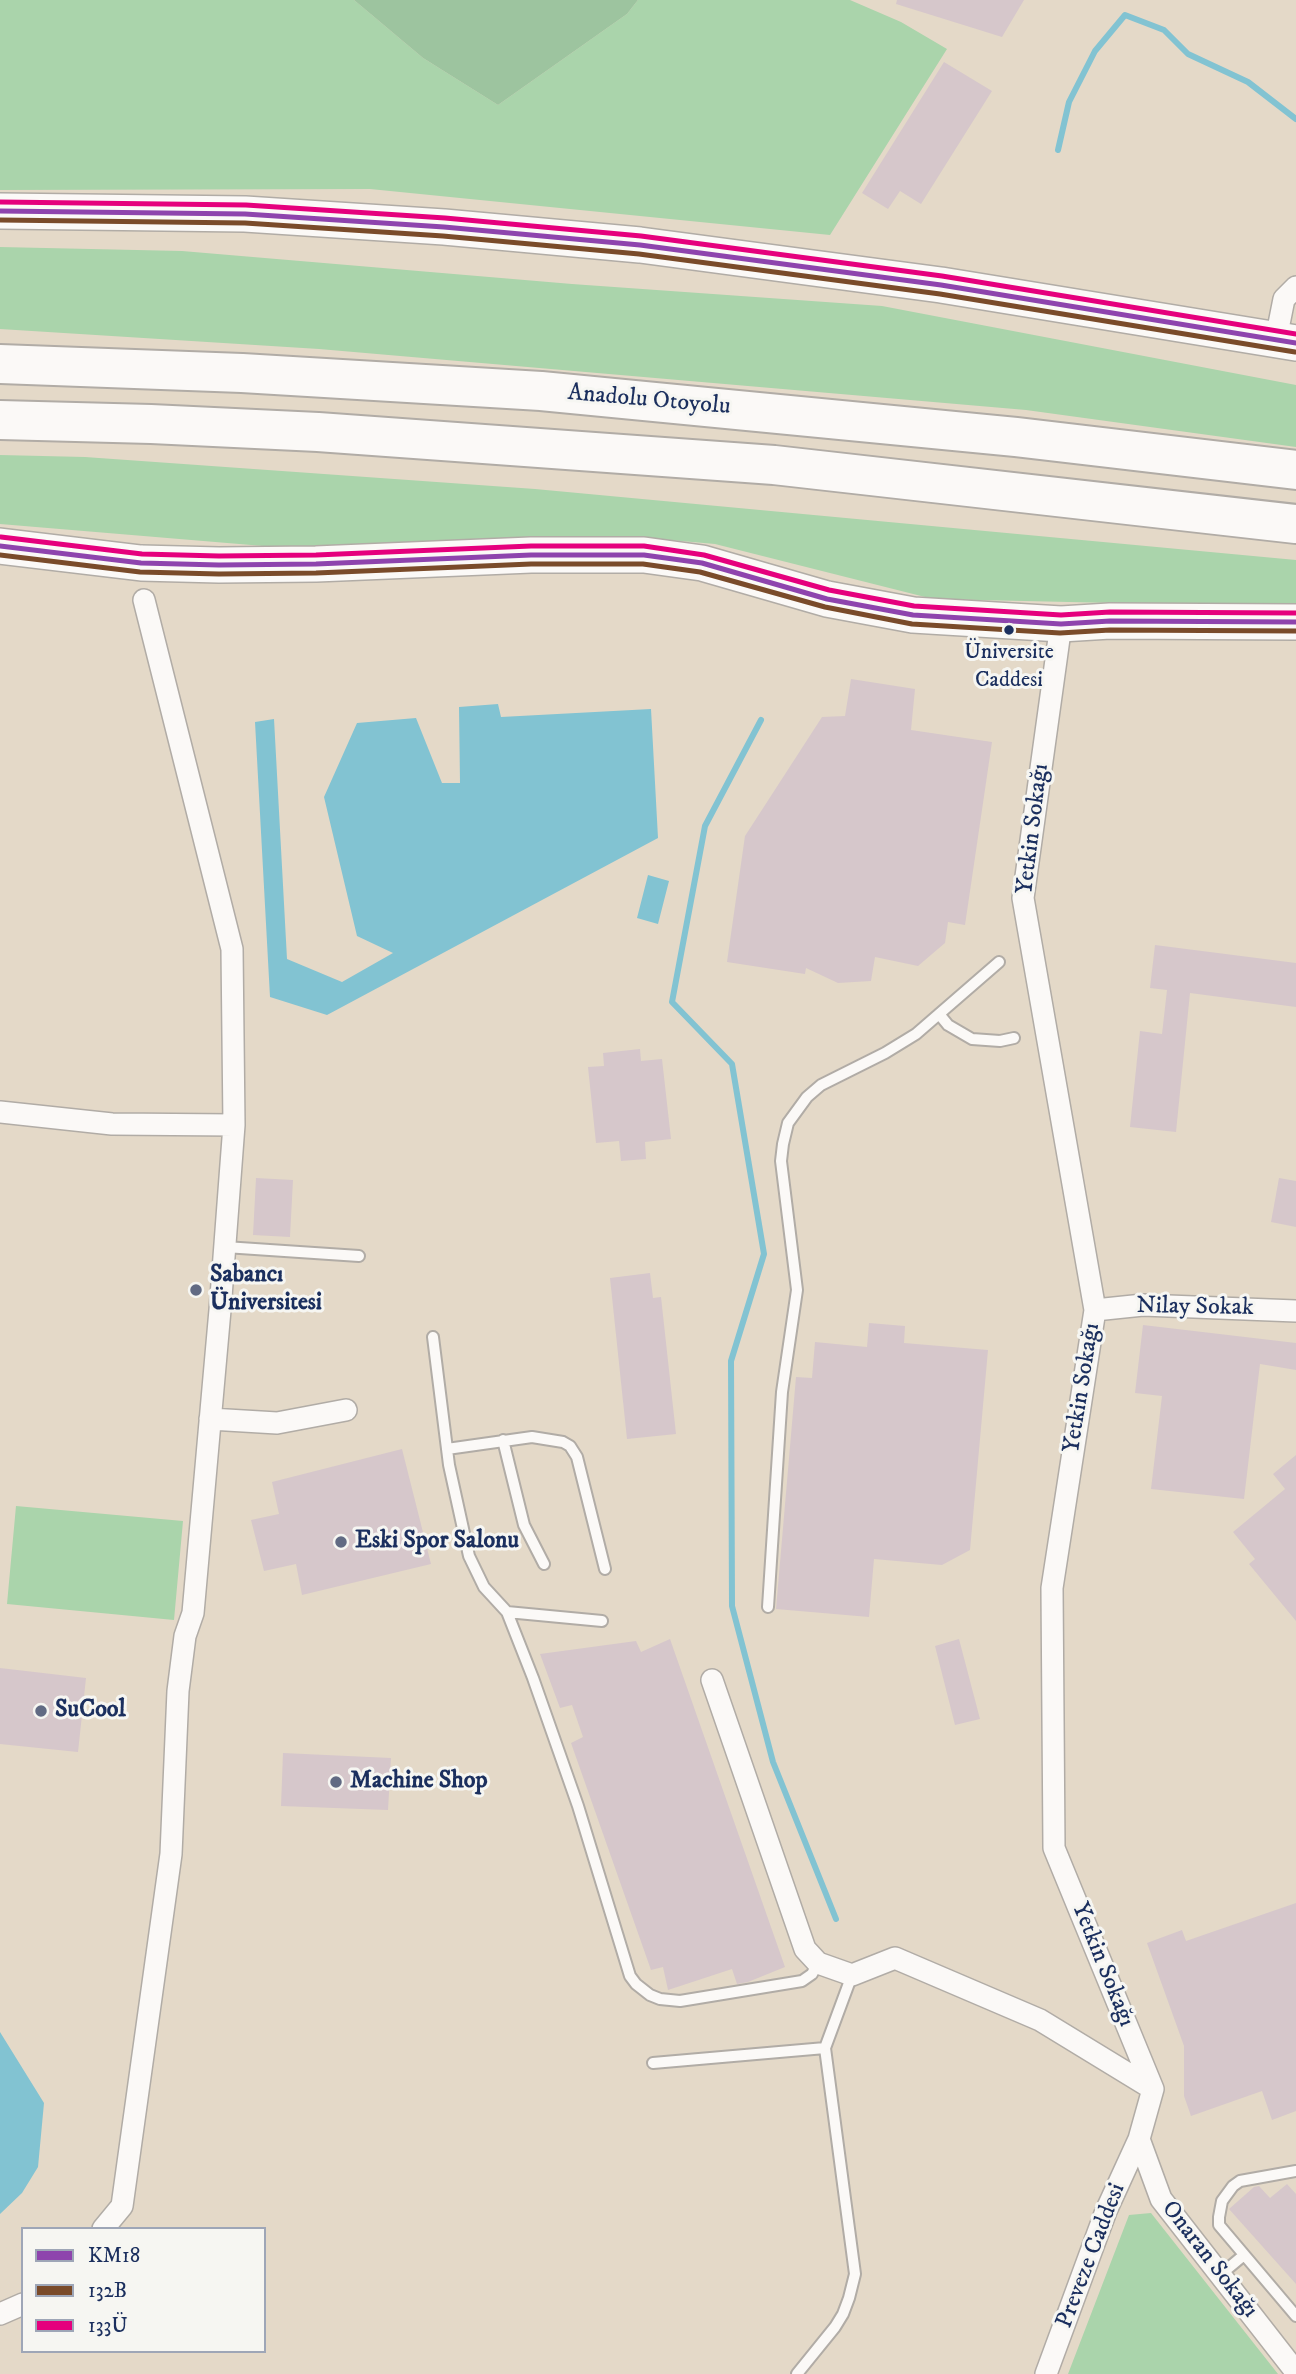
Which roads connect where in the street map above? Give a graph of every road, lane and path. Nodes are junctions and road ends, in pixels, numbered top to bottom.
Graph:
1 (0, 211) edge
2 (1296, 287) edge
3 (1286, 341) edge
4 (0, 364) edge
5 (0, 420) edge
6 (1296, 471) edge
7 (1296, 524) edge
8 (0, 546) edge
9 (141, 563) junction
10 (144, 600) joint
11 (1296, 622) edge
12 (1061, 624) junction
13 (999, 962) dead end
14 (939, 1014) junction
15 (1014, 1038) dead end
16 (0, 1112) edge
17 (234, 1125) junction
18 (225, 1247) junction
19 (359, 1256) dead end
20 (1095, 1310) junction
21 (1296, 1311) edge
22 (433, 1337) dead end
23 (346, 1410) dead end
24 (210, 1419) junction
25 (503, 1440) junction
26 (447, 1449) junction
27 (544, 1564) dead end
28 (605, 1569) dead end
29 (768, 1607) dead end
30 (508, 1612) junction
31 (602, 1621) dead end
32 (712, 1680) dead end
33 (818, 1963) junction
34 (852, 1975) junction
35 (825, 2048) junction
36 (653, 2063) dead end
37 (1153, 2089) junction
38 (1139, 2139) junction
39 (1296, 2171) edge
40 (105, 2227) edge
41 (1244, 2255) junction
42 (1220, 2274) junction
43 (21, 2305) edge
44 (0, 2314) edge
45 (1296, 2316) edge
46 (1296, 2371) edge
47 (797, 2374) edge
48 (1046, 2374) edge

1 - 3 main road
2 - 3 street
4 - 6 highway, Anadolu Otoyolu
5 - 7 highway
8 - 9 main road
9 - 10 lane
9 - 12 main road
10 - 17 street
11 - 12 main road
12 - 20 street, Yetkin Sokağı
13 - 14 lane
14 - 15 lane
14 - 29 lane
16 - 17 street
17 - 18 street
18 - 19 lane
18 - 24 street
20 - 21 street, Nilay Sokak
20 - 37 street, Yetkin Sokağı
22 - 26 lane
23 - 24 street
24 - 40 street
25 - 26 lane
25 - 27 lane
25 - 28 lane
26 - 30 lane
30 - 31 lane
30 - 33 lane
32 - 33 street
33 - 34 street
34 - 35 lane
34 - 37 street
35 - 36 lane
35 - 47 lane
37 - 38 street
38 - 42 street, Onaran Sokağı
38 - 48 street, Preveze Caddesi
39 - 41 lane
41 - 42 lane
41 - 45 lane
42 - 46 street, Onaran Sokağı
43 - 44 street

